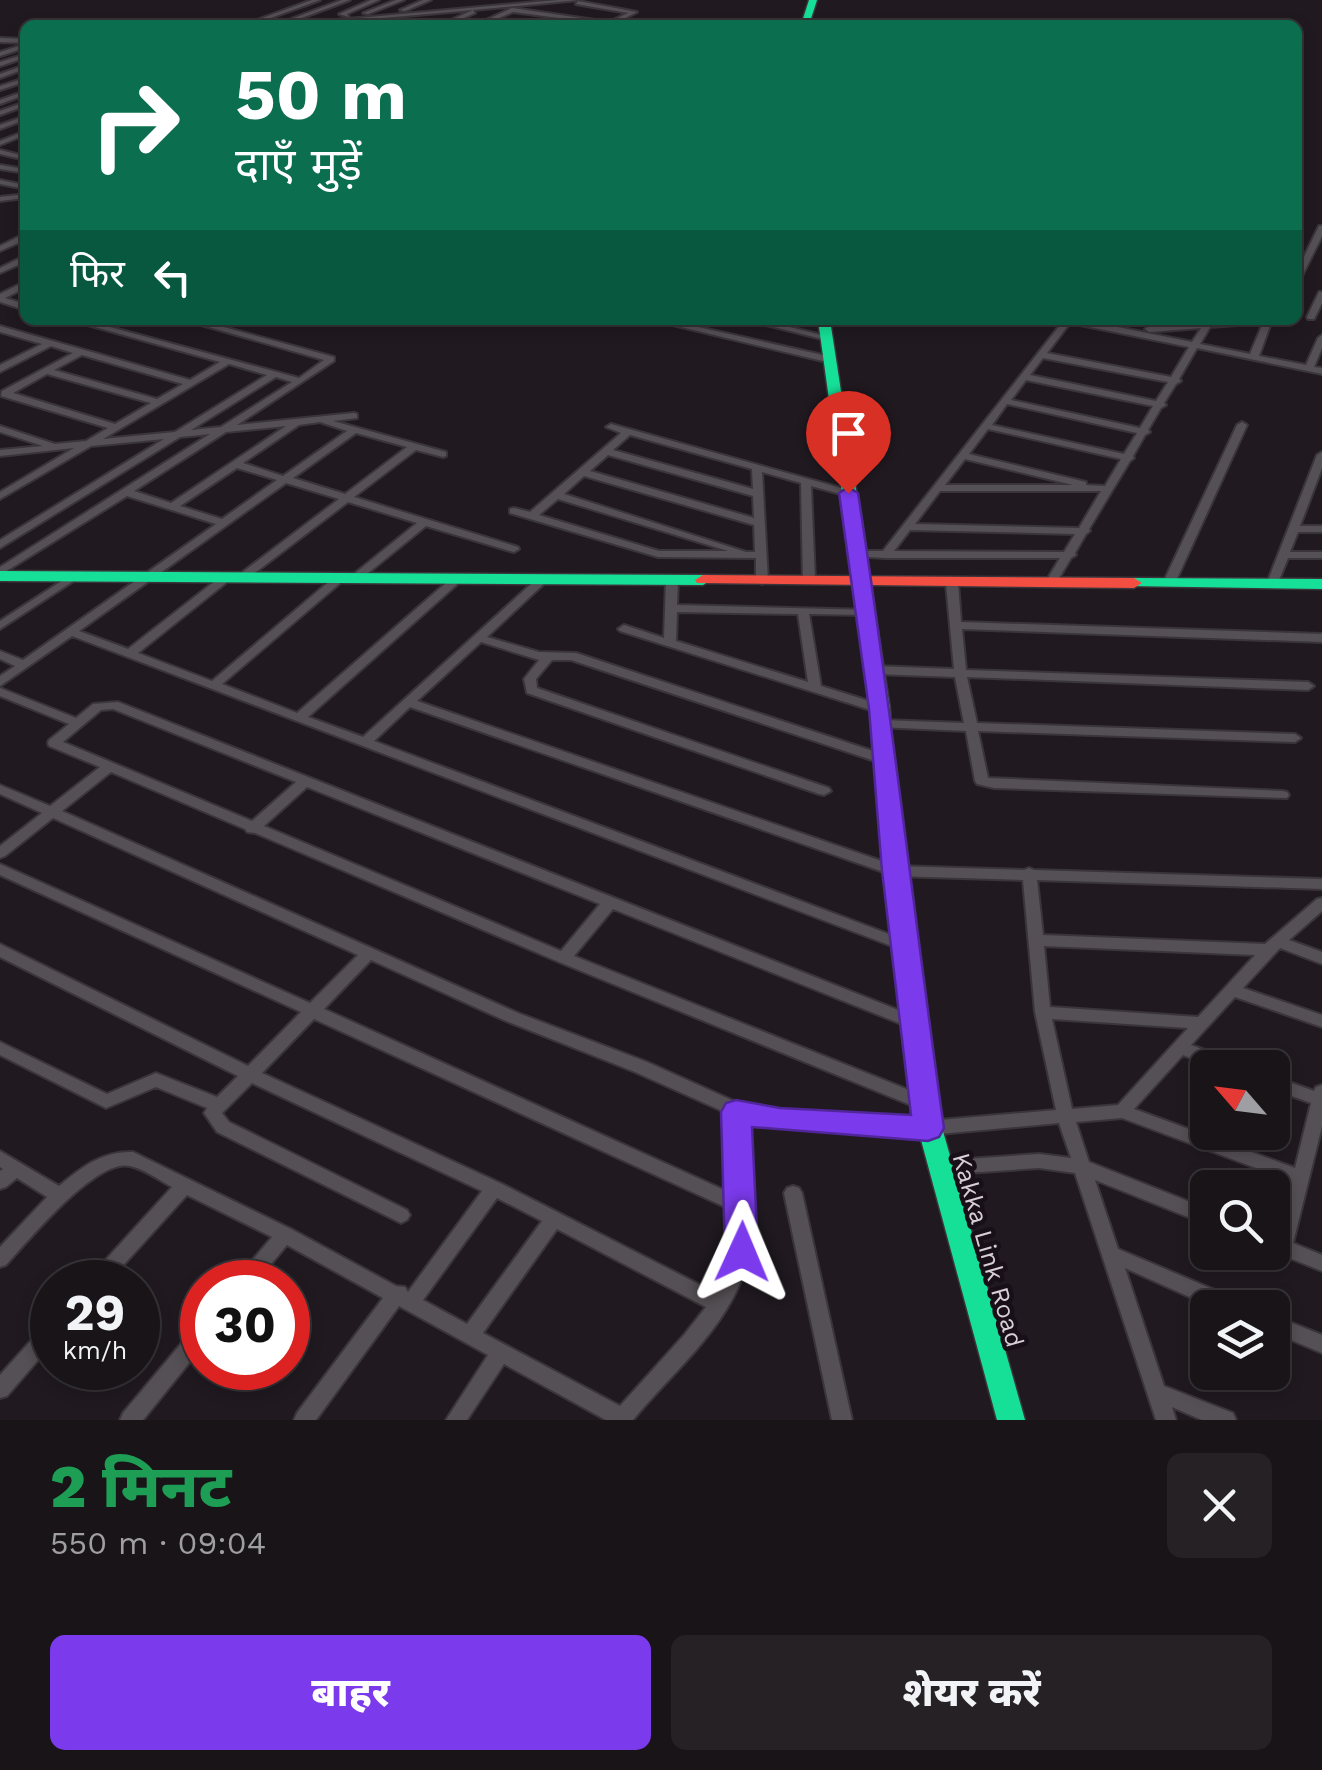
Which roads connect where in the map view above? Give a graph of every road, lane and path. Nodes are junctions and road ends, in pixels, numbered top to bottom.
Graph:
1 (301, 0) edge
2 (347, 0) edge
3 (376, 0) edge
4 (401, 0) edge
5 (428, 0) edge
6 (458, 0) edge
7 (314, 1) edge
8 (580, 1) edge
9 (563, 4) edge
10 (513, 5) edge
11 (502, 6) junction
12 (482, 8) junction
13 (433, 12) junction
14 (387, 16) junction
15 (551, 16) junction
16 (355, 17) junction
17 (623, 18) junction
18 (260, 20) edge
19 (294, 20) edge
20 (345, 20) joint
21 (454, 20) edge
22 (487, 20) edge
23 (542, 20) edge
24 (580, 20) edge
25 (618, 20) edge
26 (1322, 228) edge
27 (1317, 247) edge
28 (1302, 270) edge
29 (1322, 294) edge
30 (1316, 316) edge
31 (96, 325) edge
32 (206, 325) edge
33 (678, 325) edge
34 (797, 325) edge
35 (1065, 325) edge
36 (1107, 325) edge
37 (1161, 325) edge
38 (1211, 325) edge
39 (1266, 325) edge
40 (825, 328) edge
41 (0, 329) edge
42 (1132, 331) junction
43 (1322, 338) edge
44 (50, 344) junction
45 (1198, 344) junction
46 (82, 352) junction
47 (1041, 355) junction
48 (0, 356) edge
49 (1254, 356) junction
50 (827, 359) junction
51 (17, 360) junction
52 (228, 361) junction
53 (1309, 368) junction
54 (0, 369) edge
55 (47, 371) junction
56 (1322, 371) edge
57 (274, 374) junction
58 (1024, 377) junction
59 (300, 380) junction
60 (1176, 381) junction
61 (191, 383) junction
62 (3, 395) edge
63 (158, 402) junction
64 (1005, 402) junction
65 (1161, 406) junction
66 (354, 416) dead end
67 (316, 420) junction
68 (300, 421) junction
69 (1242, 424) dead end
70 (986, 426) junction
71 (116, 427) junction
72 (611, 427) dead end
73 (226, 428) junction
74 (0, 429) edge
75 (354, 430) junction
76 (628, 432) junction
77 (1145, 432) junction
78 (179, 434) junction
79 (87, 444) junction
80 (414, 446) junction
81 (58, 447) junction
82 (22, 451) junction
83 (606, 451) junction
84 (0, 453) edge
85 (443, 454) dead end
86 (964, 454) junction
87 (1322, 455) edge
88 (1129, 458) junction
89 (0, 464) edge
90 (235, 464) junction
91 (757, 468) junction
92 (583, 472) junction
93 (285, 479) junction
94 (806, 481) junction
95 (937, 488) junction
96 (1105, 489) junction
97 (1308, 491) junction
98 (1322, 491) edge
99 (126, 492) junction
100 (848, 493) junction
101 (758, 494) junction
102 (557, 495) junction
103 (0, 496) edge
104 (346, 499) junction
105 (173, 506) junction
106 (514, 510) dead end
107 (532, 516) junction
108 (225, 523) junction
109 (423, 523) junction
110 (760, 524) junction
111 (907, 527) junction
112 (1293, 529) junction
113 (1322, 529) edge
114 (1085, 532) junction
115 (0, 546) edge
116 (514, 549) dead end
117 (858, 554) junction
118 (693, 555) junction
119 (755, 555) junction
120 (886, 555) junction
121 (1070, 555) junction
122 (1284, 555) junction
123 (1322, 556) edge
124 (0, 574) edge
125 (74, 576) junction
126 (151, 576) junction
127 (236, 576) junction
128 (350, 576) junction
129 (459, 576) junction
130 (546, 576) junction
131 (762, 580) junction
132 (808, 580) junction
133 (862, 580) junction
134 (672, 581) junction
135 (692, 581) junction
136 (952, 583) junction
137 (1051, 583) junction
138 (1169, 583) junction
139 (1273, 583) junction
140 (1322, 584) edge
141 (672, 608) junction
142 (802, 610) junction
143 (866, 612) junction
144 (955, 625) junction
145 (0, 626) edge
146 (624, 629) dead end
147 (71, 632) junction
148 (478, 638) junction
149 (1322, 638) edge
150 (670, 642) junction
151 (130, 654) junction
152 (0, 655) edge
153 (550, 655) junction
154 (23, 665) junction
155 (875, 670) junction
156 (960, 672) junction
157 (0, 682) edge
158 (214, 686) junction
159 (1308, 686) dead end
160 (816, 688) junction
161 (0, 692) edge
162 (408, 702) junction
163 (881, 716) junction
164 (299, 718) junction
165 (77, 723) junction
166 (970, 726) junction
167 (1295, 738) dead end
168 (365, 742) junction
169 (883, 759) junction
170 (107, 768) junction
171 (304, 782) junction
172 (0, 789) edge
173 (824, 791) dead end
174 (1282, 795) dead end
175 (53, 812) junction
176 (252, 828) junction
177 (0, 853) edge
178 (0, 868) edge
179 (895, 871) junction
180 (1028, 873) junction
181 (1322, 884) edge
182 (610, 902) junction
183 (1322, 903) edge
184 (1038, 940) junction
185 (905, 946) junction
186 (1273, 946) junction
187 (0, 950) edge
188 (369, 954) junction
189 (564, 958) junction
190 (1322, 958) edge
191 (1235, 991) junction
192 (312, 1010) junction
193 (1042, 1012) junction
194 (1322, 1021) edge
195 (916, 1023) junction
196 (1200, 1023) junction
197 (1179, 1047) junction
198 (0, 1048) edge
199 (1190, 1051) edge
200 (249, 1074) junction
201 (1290, 1087) edge
202 (1321, 1096) edge
203 (923, 1103) junction
204 (218, 1105) junction
205 (1122, 1111) junction
206 (736, 1112) junction
207 (1066, 1118) junction
208 (928, 1128) junction
209 (8, 1163) edge
210 (1080, 1166) junction
211 (938, 1168) junction
212 (1300, 1177) junction
213 (0, 1182) edge
214 (185, 1186) junction
215 (494, 1188) junction
216 (793, 1192) dead end
217 (62, 1196) junction
218 (742, 1206) junction
219 (1290, 1208) edge
220 (1190, 1210) edge
221 (401, 1215) dead end
222 (554, 1219) junction
223 (285, 1235) junction
224 (1290, 1251) edge
225 (1114, 1255) junction
226 (0, 1259) edge
227 (117, 1260) edge
228 (264, 1260) edge
229 (1322, 1263) edge
230 (1195, 1290) edge
231 (405, 1297) junction
232 (720, 1304) junction
233 (1290, 1331) edge
234 (470, 1335) junction
235 (1322, 1344) edge
236 (501, 1352) junction
237 (30, 1356) edge
238 (180, 1360) edge
239 (0, 1389) edge
240 (1157, 1392) junction
241 (621, 1419) edge
242 (130, 1420) edge
243 (304, 1420) edge
244 (456, 1420) edge
245 (842, 1420) edge
246 (1012, 1420) edge
247 (1166, 1420) edge
248 (1226, 1420) edge

1 - 7 street
2 - 19 street
3 - 16 street
4 - 16 street
5 - 14 street
6 - 11 street
6 - 13 street
7 - 18 street
8 - 9 street
8 - 17 street
9 - 10 street
9 - 15 street
9 - 17 street
10 - 11 street
10 - 15 street
10 - 22 street
11 - 12 street
12 - 13 street
12 - 21 street
13 - 14 street
14 - 20 street
15 - 23 street
15 - 24 street
16 - 20 street
17 - 25 street
26 - 27 street
27 - 28 street
29 - 30 street
31 - 52 street
32 - 59 street
33 - 50 street
34 - 40 street
35 - 47 street
36 - 42 street
37 - 42 street
38 - 45 street
39 - 49 street
40 - 50 street, Kakka Link Road
41 - 44 street
42 - 45 street
43 - 53 street
44 - 46 street
44 - 51 street
45 - 49 street
45 - 60 street
46 - 55 street
46 - 61 street
47 - 58 street
47 - 60 street
48 - 51 street
49 - 53 street
50 - 100 street, Kakka Link Road
51 - 54 street
52 - 57 street
52 - 61 street
53 - 56 street
55 - 62 street
55 - 63 street
57 - 59 street
57 - 78 street
58 - 64 street
58 - 65 street
59 - 73 street
60 - 65 street
61 - 63 street
62 - 71 street
63 - 71 street
64 - 70 street
64 - 77 street
65 - 77 street
66 - 67 street
67 - 68 street
67 - 75 street
68 - 73 street
68 - 90 street
69 - 138 street
70 - 86 street
70 - 88 street
71 - 79 street
72 - 76 street
73 - 78 street
73 - 99 street
74 - 81 street
75 - 80 street
75 - 93 street
76 - 83 street
76 - 91 street
77 - 88 street
78 - 79 street
78 - 115 street
79 - 81 street
79 - 103 street
80 - 85 street
80 - 104 street
81 - 82 street
82 - 84 street
82 - 89 street
83 - 92 street
83 - 101 street
86 - 95 street
86 - 96 street
87 - 97 street
88 - 96 street
90 - 93 street
90 - 105 street
91 - 94 street
91 - 101 street
92 - 102 street
92 - 110 street
93 - 104 street
93 - 108 street
94 - 100 street
94 - 132 street
95 - 96 street
95 - 111 street
96 - 114 street
97 - 98 street
97 - 112 street
99 - 105 street
99 - 124 street
100 - 117 street, Kakka Link Road
101 - 110 street
102 - 107 street
102 - 119 street
104 - 109 street
104 - 127 street
105 - 108 street
106 - 107 street
107 - 118 street
108 - 126 street
109 - 116 street
109 - 128 street
110 - 119 street
111 - 114 street
111 - 120 street
112 - 113 street
112 - 122 street
114 - 121 street
117 - 120 street
117 - 133 street, Kakka Link Road
118 - 119 street
118 - 135 street
119 - 131 street
120 - 121 street
121 - 137 street
122 - 123 street
122 - 139 street
124 - 125 street
125 - 126 street
125 - 145 street
126 - 127 street
126 - 147 street
127 - 128 street
127 - 151 street
128 - 129 street
128 - 158 street
129 - 130 street
129 - 164 street
130 - 134 street
130 - 148 street
131 - 132 street
131 - 135 street
132 - 133 street
133 - 136 street
133 - 143 street, Kakka Link Road
134 - 135 street
134 - 141 street
136 - 137 street
136 - 144 street
137 - 138 street
138 - 139 street
139 - 140 street
141 - 142 street
141 - 150 street
142 - 143 street
142 - 160 street
143 - 155 street, Kakka Link Road
144 - 149 street
144 - 156 street
146 - 150 street
147 - 151 street
147 - 154 street
148 - 153 street
148 - 162 street
150 - 160 street
151 - 158 street
152 - 154 street
153 - 169 street
153 - 173 street
154 - 157 street
155 - 156 street
155 - 163 street, Kakka Link Road
156 - 159 street
156 - 166 street
158 - 164 street
160 - 163 street
161 - 165 street
162 - 168 street
162 - 179 street
163 - 166 street
163 - 169 street, Kakka Link Road
164 - 168 street
165 - 170 street
165 - 171 street
166 - 167 street
166 - 174 street
168 - 185 street
169 - 179 street, Kakka Link Road
170 - 175 street
170 - 176 street
171 - 176 street
171 - 182 street
172 - 175 street
175 - 177 street
175 - 188 street
176 - 189 street
178 - 192 street
179 - 180 street
179 - 185 street, Kakka Link Road
180 - 181 street
180 - 184 street
182 - 189 street
182 - 195 street
183 - 186 street
184 - 186 street
184 - 193 street
185 - 195 street, Kakka Link Road
186 - 190 street
186 - 191 street
187 - 200 street
188 - 192 street
188 - 206 street
189 - 203 street
191 - 194 street
191 - 196 street
192 - 200 street
192 - 218 street
193 - 196 street
193 - 207 street
195 - 203 street, Kakka Link Road
196 - 197 street
197 - 199 street
197 - 205 street
198 - 204 street
200 - 204 street
200 - 215 street
201 - 202 street
202 - 212 street
203 - 208 street, Kakka Link Road
204 - 221 street
205 - 207 street
205 - 212 street
206 - 208 street
206 - 218 street
207 - 208 street
207 - 210 street
208 - 211 street, Kakka Link Road
209 - 213 street
209 - 217 street
210 - 211 street
210 - 220 street
210 - 225 street
211 - 246 street, Kakka Link Road
212 - 219 street
214 - 217 street
214 - 223 street
214 - 227 street
215 - 222 street
215 - 231 street
216 - 245 street
217 - 226 street
218 - 232 street
222 - 232 street
222 - 234 street
223 - 228 street
223 - 231 street
224 - 229 street
225 - 230 street
225 - 240 street
231 - 234 street
231 - 243 street
232 - 241 street
233 - 235 street
234 - 236 street
236 - 241 street
236 - 244 street
237 - 239 street
238 - 242 street
240 - 247 street
240 - 248 street

